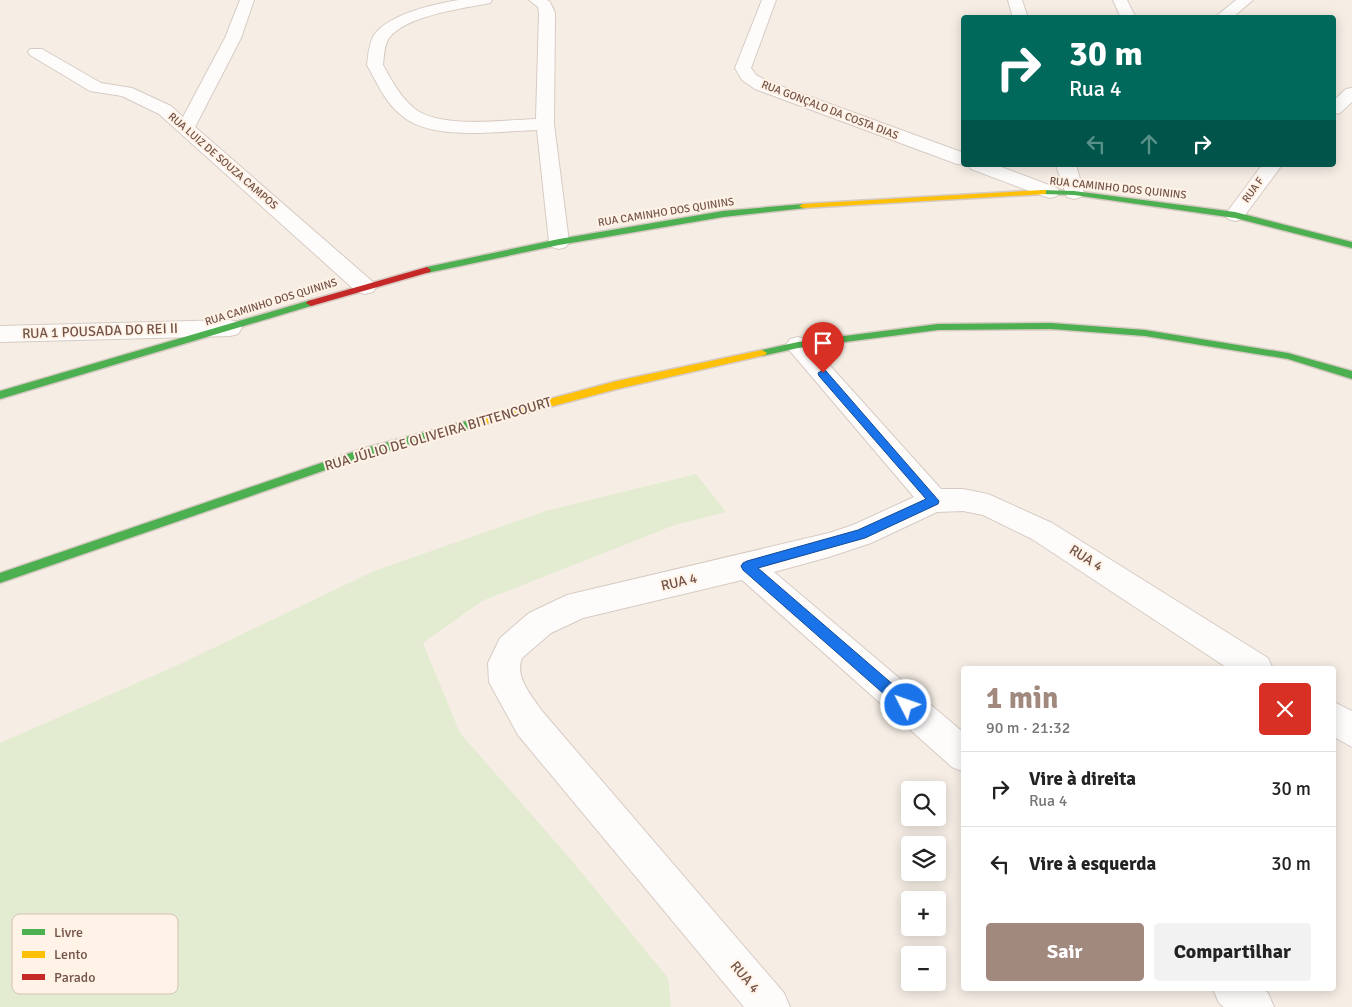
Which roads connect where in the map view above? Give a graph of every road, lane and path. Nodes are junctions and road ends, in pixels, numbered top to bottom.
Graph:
1 (247, 0) edge
2 (485, 0) edge
3 (536, 0) edge
4 (769, 0) edge
5 (1015, 0) edge
6 (1120, 0) edge
7 (1246, 0) edge
8 (1020, 15) edge
9 (1128, 15) edge
10 (1225, 15) edge
11 (36, 52) dead end
12 (1352, 93) edge
13 (1336, 107) edge
14 (545, 124) junction
15 (186, 128) junction
16 (961, 159) edge
17 (983, 167) edge
18 (1067, 167) edge
19 (1271, 167) edge
20 (1050, 192) junction
21 (1074, 193) junction
22 (1235, 215) junction
23 (559, 242) junction
24 (1352, 245) edge
25 (365, 287) junction
26 (230, 328) junction
27 (0, 334) edge
28 (798, 345) junction
29 (1352, 375) edge
30 (0, 394) edge
31 (934, 501) junction
32 (747, 566) junction
33 (0, 578) edge
34 (1252, 666) edge
35 (1336, 719) edge
36 (1352, 730) edge
37 (961, 752) edge
38 (1235, 991) edge
39 (770, 1007) edge
40 (1254, 1007) edge

1 - 15 street
2 - 14 street
3 - 14 street
4 - 16 street, RUA GONÇALO DA COSTA DIAS
5 - 8 street
6 - 9 street
7 - 10 street
11 - 15 street, RUA LUIZ DE SOUZA CAMPOS
12 - 13 street
14 - 23 street
15 - 25 street, RUA LUIZ DE SOUZA CAMPOS
17 - 20 street
18 - 21 street
19 - 22 street, RUA F
20 - 21 street, RUA CAMINHO DOS QUININS
20 - 23 street, RUA CAMINHO DOS QUININS
21 - 22 street, RUA CAMINHO DOS QUININS
22 - 24 street, RUA CAMINHO DOS QUININS
23 - 25 street, RUA CAMINHO DOS QUININS
25 - 26 street, RUA CAMINHO DOS QUININS
26 - 27 street, RUA 1 POUSADA DO REI II
26 - 30 street, RUA CAMINHO DOS QUININS
28 - 29 street, RUA JÚLIO DE OLIVEIRA BITTENCOURT
28 - 31 street
28 - 33 street, RUA JÚLIO DE OLIVEIRA BITTENCOURT
31 - 32 street, RUA 4
31 - 34 street, RUA 4
32 - 37 street
32 - 39 street, RUA 4
35 - 36 street
38 - 40 street

